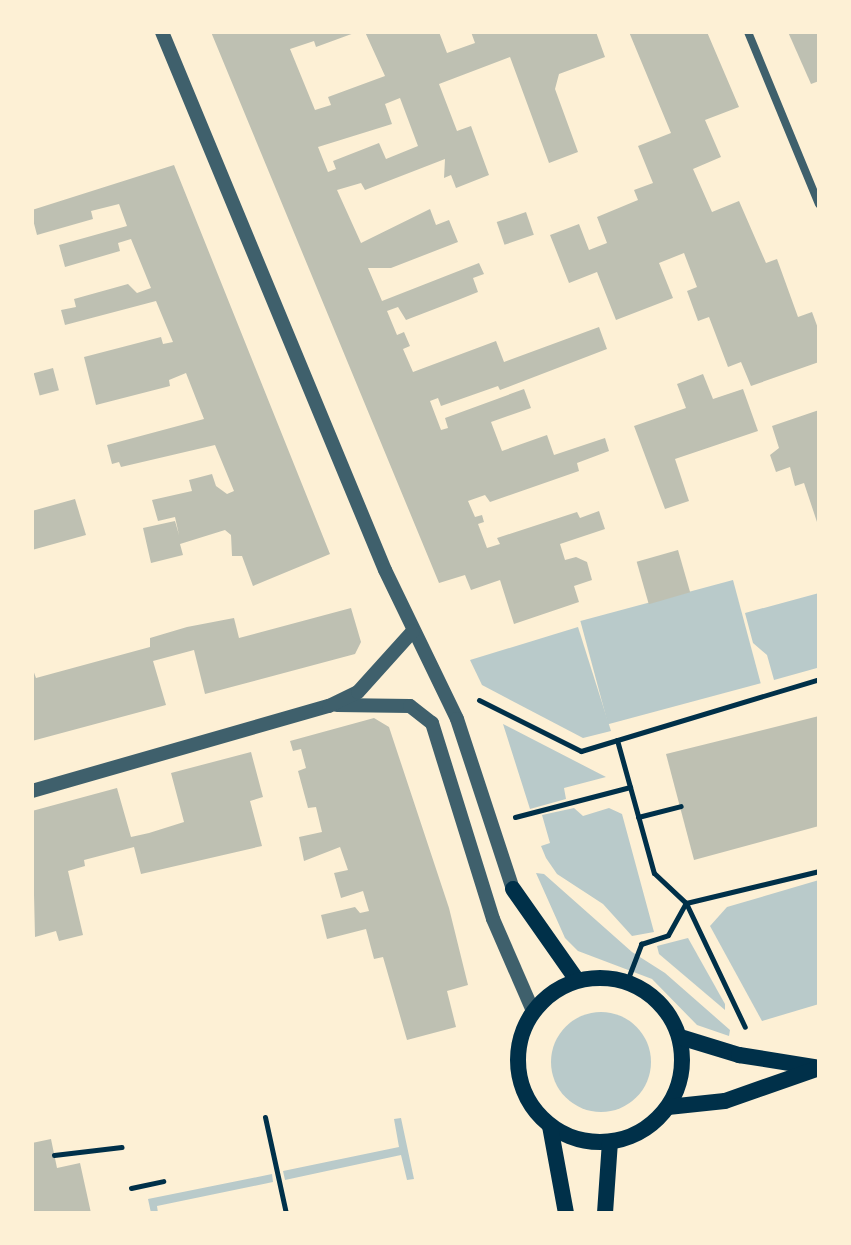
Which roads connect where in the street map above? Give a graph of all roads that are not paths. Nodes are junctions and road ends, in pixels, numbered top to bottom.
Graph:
1 (162, 32) edge
2 (748, 32) edge
3 (819, 204) edge
4 (413, 631) junction
5 (329, 706) junction
6 (32, 791) edge
7 (513, 889) joint
8 (577, 980) junction
9 (533, 1011) junction
10 (680, 1037) junction
11 (819, 1067) edge
12 (668, 1107) junction
13 (550, 1126) junction
14 (610, 1142) junction
15 (566, 1213) edge
16 (605, 1213) edge

1 - 4 street
2 - 3 street
4 - 5 street
4 - 7 street
5 - 6 street
5 - 9 street
7 - 8 main road
8 - 9 main road
8 - 10 main road
9 - 13 main road
10 - 11 main road
10 - 12 main road
11 - 12 main road
12 - 14 main road
13 - 14 main road
13 - 15 main road
14 - 16 main road

